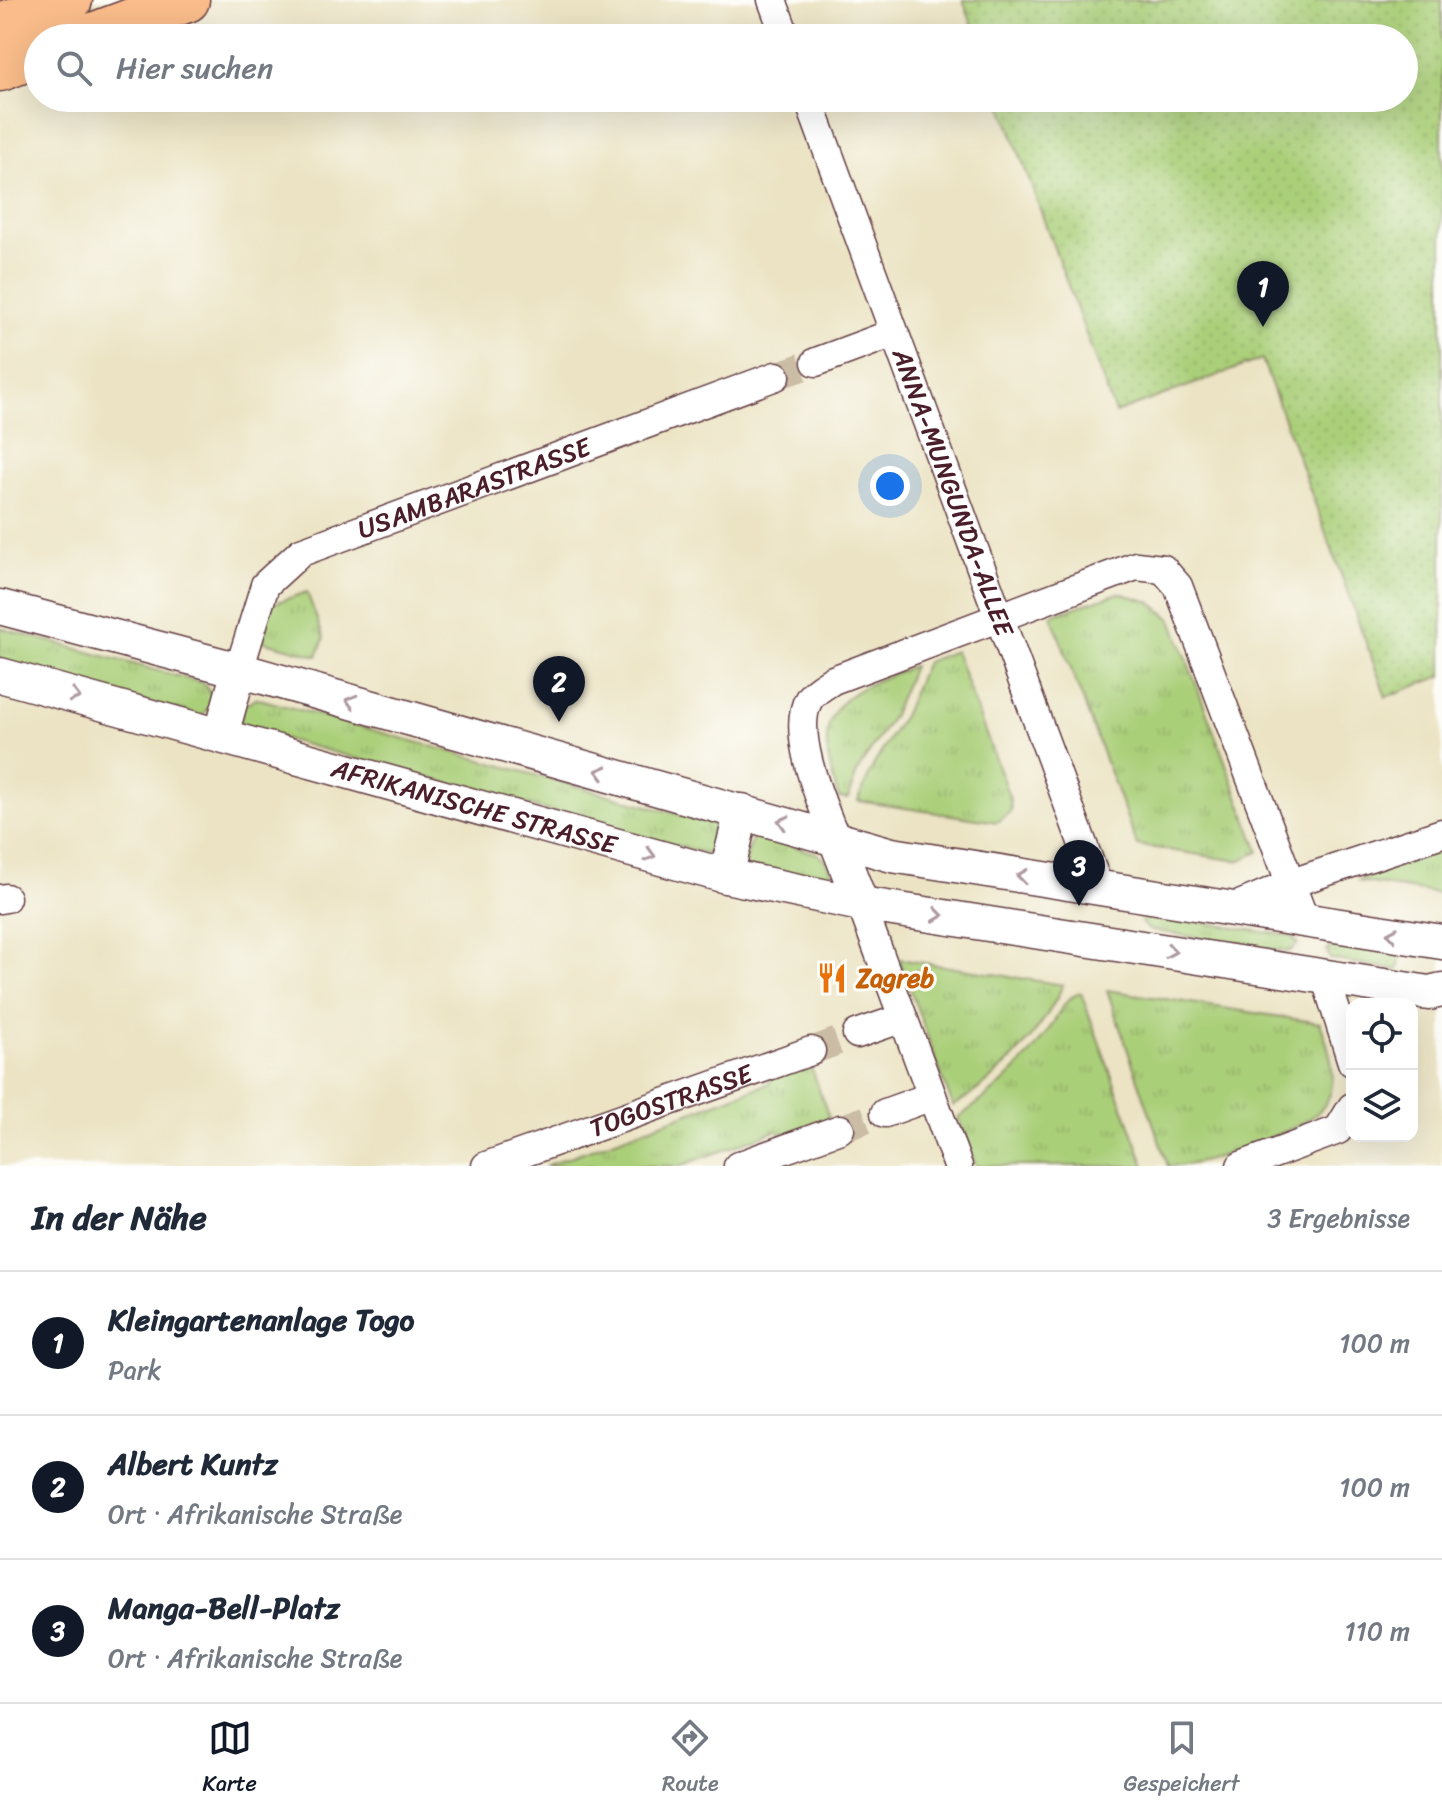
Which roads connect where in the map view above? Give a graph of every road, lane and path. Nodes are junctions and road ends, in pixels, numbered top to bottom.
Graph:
1 (70, 0) edge
2 (187, 0) edge
3 (772, 0) edge
4 (123, 24) edge
5 (781, 24) edge
6 (0, 25) edge
7 (24, 60) edge
8 (0, 69) edge
9 (813, 112) edge
10 (894, 333) junction
11 (816, 362) tunnel mouth
12 (776, 376) tunnel mouth
13 (0, 607) edge
14 (998, 617) junction
15 (239, 670) junction
16 (0, 675) edge
17 (221, 735) junction
18 (742, 811) junction
19 (1442, 833) edge
20 (835, 837) junction
21 (726, 876) junction
22 (1289, 884) junction
23 (1099, 888) junction
24 (861, 904) junction
25 (1235, 907) junction
26 (1304, 919) junction
27 (1442, 942) edge
28 (1118, 943) junction
29 (1325, 976) junction
30 (1442, 990) edge
31 (903, 1018) junction
32 (857, 1034) tunnel mouth
33 (1346, 1043) edge
34 (811, 1051) tunnel mouth
35 (932, 1096) junction
36 (885, 1113) tunnel mouth
37 (1346, 1117) edge
38 (840, 1129) tunnel mouth
39 (486, 1166) edge
40 (738, 1166) edge
41 (958, 1166) edge
42 (1241, 1166) edge

1 - 6 main road
2 - 4 main road
3 - 5 street
7 - 8 main road
9 - 10 street, ANNA-MUNGUNDA-ALLEE
10 - 11 street
10 - 14 street, ANNA-MUNGUNDA-ALLEE
12 - 15 street, USAMBARASTRASSE
13 - 15 street
14 - 20 street
14 - 22 street
14 - 23 street, ANNA-MUNGUNDA-ALLEE
15 - 17 street
18 -> 15 street
16 -> 17 street, AFRIKANISCHE STRASSE
17 -> 21 street, AFRIKANISCHE STRASSE
20 -> 18 street
18 - 21 street
19 - 22 street
23 -> 20 street
20 - 24 street
21 - 24 street, AFRIKANISCHE STRASSE
22 - 25 street
22 - 26 street
23 - 25 street
23 - 28 street
24 -> 28 street, AFRIKANISCHE STRASSE
24 - 31 street
25 - 26 street
27 -> 26 street
26 - 29 street
28 -> 29 street, AFRIKANISCHE STRASSE
29 - 30 street, AFRIKANISCHE STRASSE
29 - 33 street
31 - 32 street
31 - 35 street
34 - 39 street, TOGOSTRASSE
35 - 36 street
35 - 41 street
37 - 42 street
38 - 40 street

